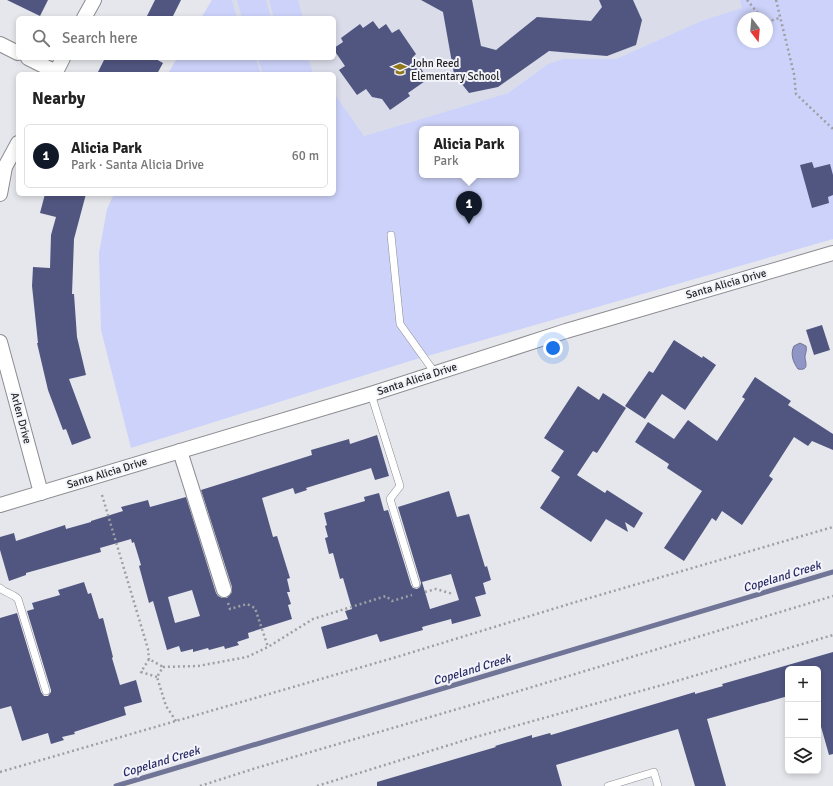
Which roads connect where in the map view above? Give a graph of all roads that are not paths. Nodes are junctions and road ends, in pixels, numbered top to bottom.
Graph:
1 (94, 0) edge
2 (85, 16) edge
3 (0, 44) edge
4 (16, 52) edge
5 (32, 60) edge
6 (62, 60) edge
7 (53, 72) edge
8 (56, 72) edge
9 (16, 147) edge
10 (0, 194) edge
11 (391, 235) dead end
12 (833, 253) edge
13 (0, 342) edge
14 (435, 373) junction
15 (371, 394) junction
16 (180, 451) junction
17 (41, 493) junction
18 (0, 504) edge
19 (416, 584) dead end
20 (0, 588) edge
21 (224, 590) road end
22 (46, 691) dead end
23 (608, 786) edge
24 (658, 786) edge

1 - 2 street
3 - 4 street
5 - 7 street
6 - 8 street
9 - 10 street
11 - 14 lane
12 - 14 street, Santa Alicia Drive
13 - 17 street, Arlen Drive
14 - 15 street, Santa Alicia Drive
15 - 16 street, Santa Alicia Drive
15 - 19 lane
16 - 17 street, Santa Alicia Drive
16 - 21 street
17 - 18 street, Santa Alicia Drive
20 - 22 lane
23 - 24 lane

